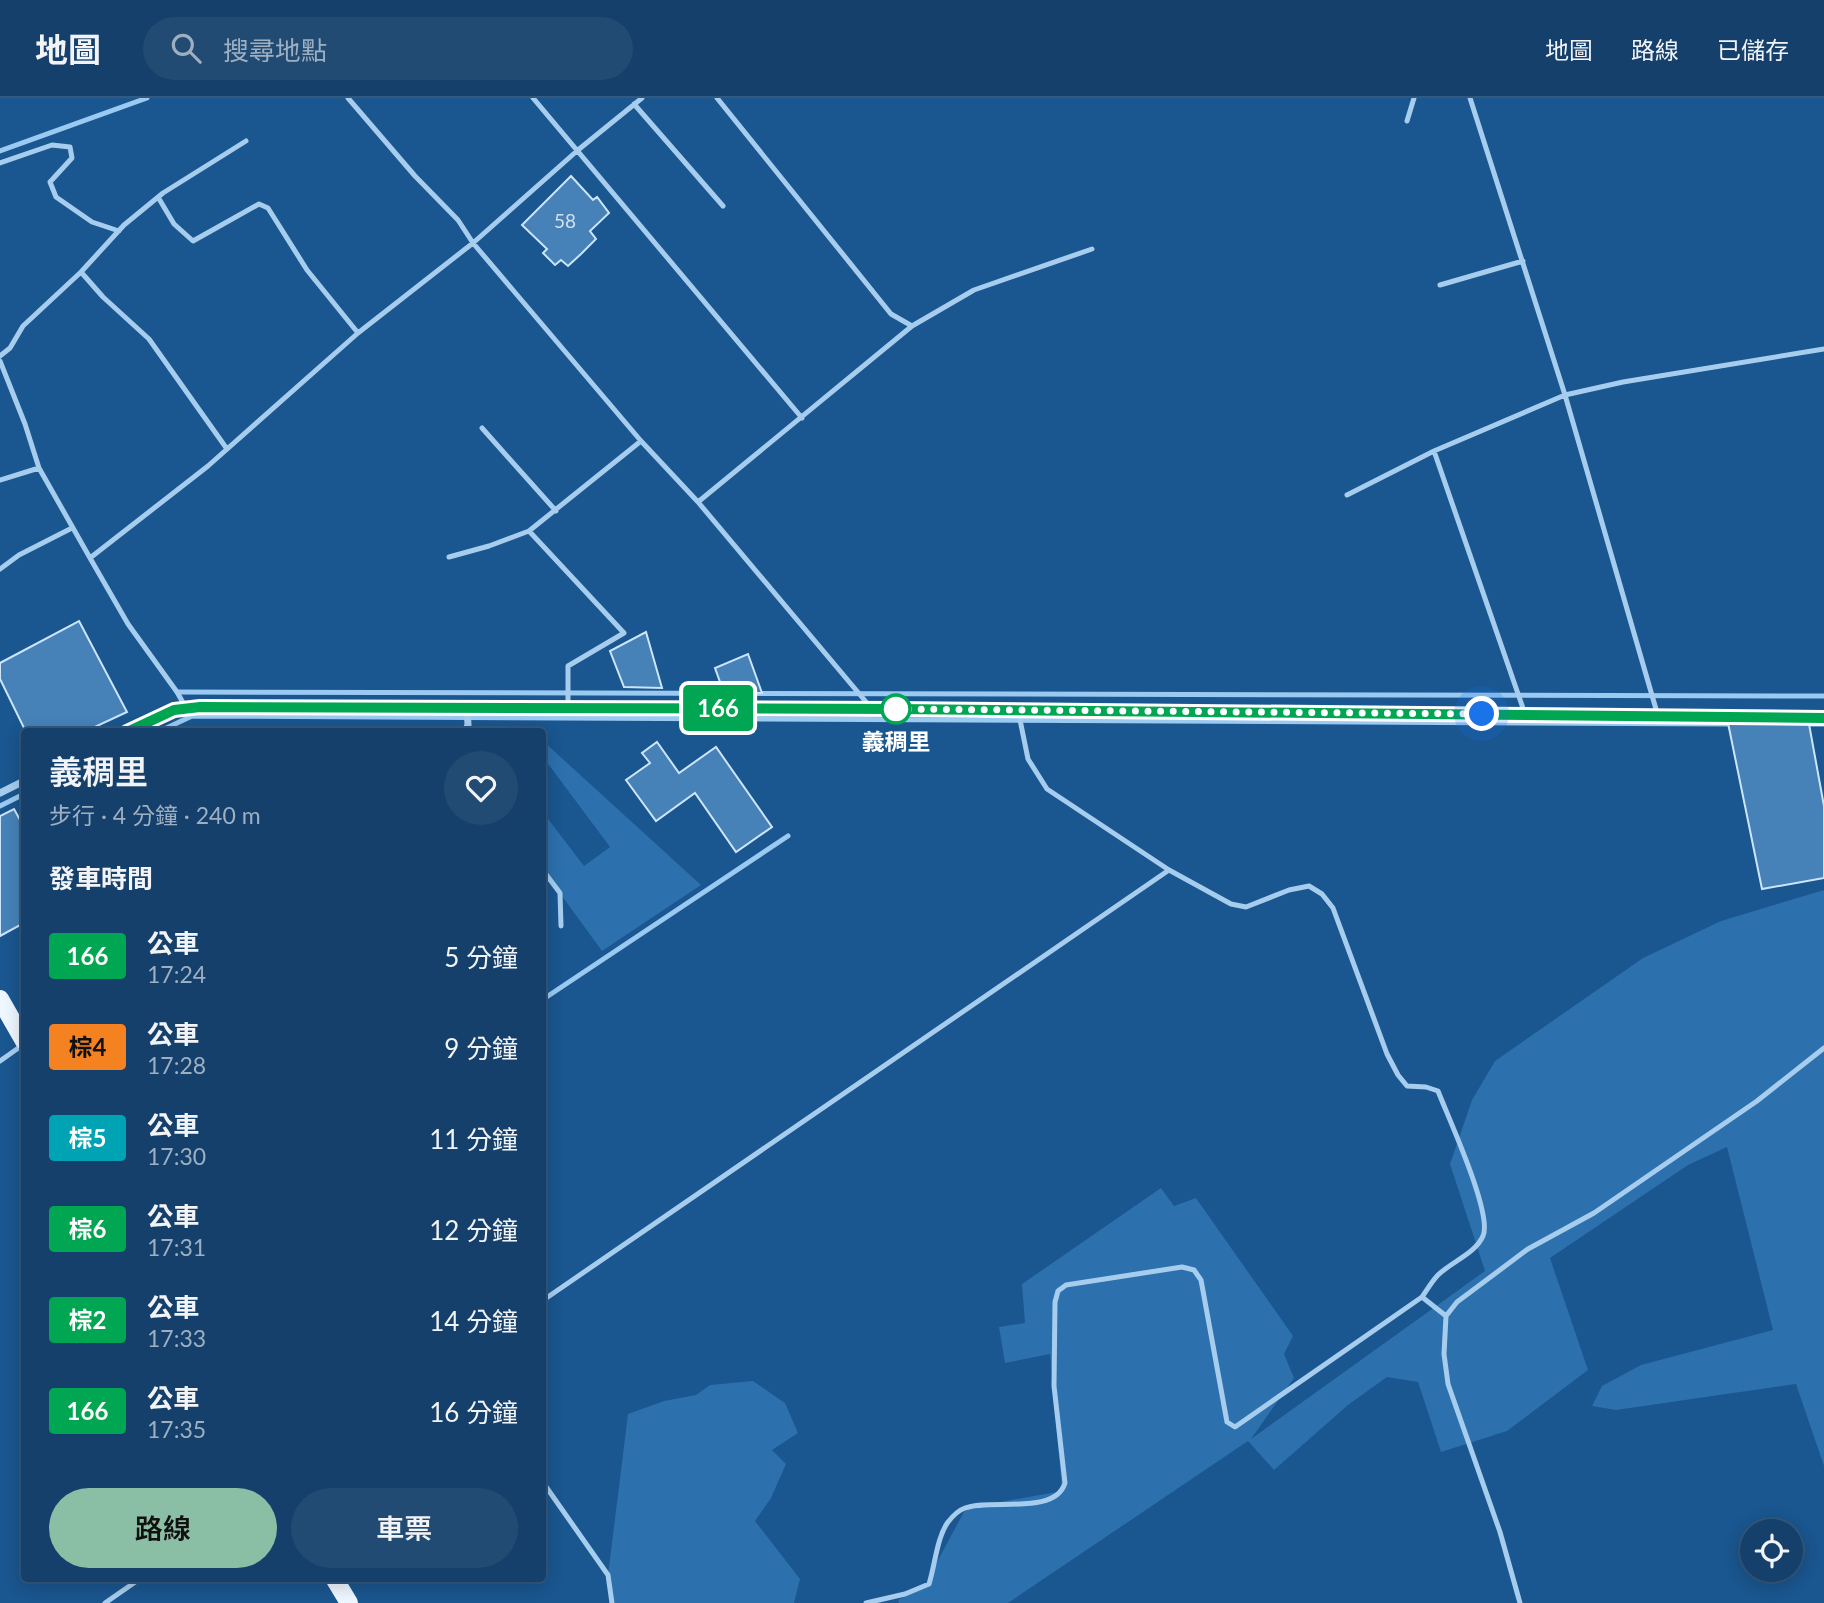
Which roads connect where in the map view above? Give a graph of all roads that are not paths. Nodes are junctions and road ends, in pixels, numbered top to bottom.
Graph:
1 (348, 98) edge
2 (533, 98) edge
3 (642, 98) edge
4 (717, 98) edge
5 (1414, 98) edge
6 (1470, 98) edge
7 (634, 104) junction
8 (1407, 121) dead end
9 (246, 141) dead end
10 (578, 150) junction
11 (0, 163) edge
12 (158, 197) junction
13 (723, 206) dead end
14 (119, 231) junction
15 (473, 243) junction
16 (1092, 249) dead end
17 (1522, 261) junction
18 (81, 272) junction
19 (1440, 285) dead end
20 (912, 326) junction
21 (358, 333) junction
22 (1824, 349) edge
23 (0, 359) edge
24 (1565, 395) junction
25 (802, 418) junction
26 (482, 428) dead end
27 (641, 441) junction
28 (227, 449) junction
29 (1434, 451) junction
30 (39, 468) junction
31 (0, 480) edge
32 (1347, 495) dead end
33 (698, 502) junction
34 (556, 511) junction
35 (72, 528) junction
36 (529, 531) junction
37 (449, 556) dead end
38 (90, 558) junction
39 (0, 569) edge
40 (467, 707) junction
41 (568, 707) junction
42 (186, 708) junction
43 (872, 709) junction
44 (1018, 710) junction
45 (1525, 714) junction
46 (1658, 716) junction
47 (1824, 718) edge
48 (135, 728) edge
49 (467, 728) edge
50 (21, 782) edge
51 (0, 793) edge
52 (1169, 870) junction
53 (546, 875) edge
54 (561, 926) dead end
55 (0, 999) edge
56 (21, 1038) edge
57 (21, 1045) edge
58 (1824, 1048) edge
59 (0, 1061) edge
60 (1422, 1297) junction
61 (546, 1298) edge
62 (1446, 1316) junction
63 (546, 1487) edge
64 (135, 1582) edge
65 (336, 1582) edge
66 (105, 1603) edge
67 (349, 1603) edge
68 (612, 1603) edge
69 (866, 1603) edge
70 (1520, 1603) edge

1 - 15 lane
2 - 10 lane
3 - 7 lane
4 - 20 lane
5 - 8 lane
6 - 17 lane
7 - 10 lane
7 - 13 lane
9 - 12 lane
10 - 15 lane
10 - 25 lane
11 - 14 lane
12 - 14 lane
12 - 21 lane
14 - 18 lane
15 - 21 lane
15 - 27 lane
16 - 20 lane
17 - 19 lane
17 - 24 lane
18 - 23 lane
18 - 28 lane
20 - 25 lane
21 - 28 lane
22 - 24 lane
23 - 30 lane
24 - 29 lane
24 - 46 lane
25 - 33 lane
26 - 34 lane
27 - 33 lane
27 - 34 lane
28 - 38 lane
29 - 32 lane
29 - 45 lane
30 - 31 lane
30 - 35 lane
33 - 43 lane
34 - 36 lane
35 - 38 lane
35 - 39 lane
36 - 37 lane
36 - 41 lane
38 - 42 lane
40 - 41 street
40 - 42 street
40 - 49 street
41 - 43 street
42 - 48 street
43 - 44 street
44 - 45 street
44 - 52 lane
45 - 46 street
46 - 47 street
50 - 51 street
52 - 60 lane
52 - 61 lane
53 - 54 lane
55 - 56 main road
57 - 59 lane
58 - 62 lane
60 - 62 lane
60 - 69 lane
62 - 70 lane
63 - 68 lane
64 - 66 lane
65 - 67 main road

